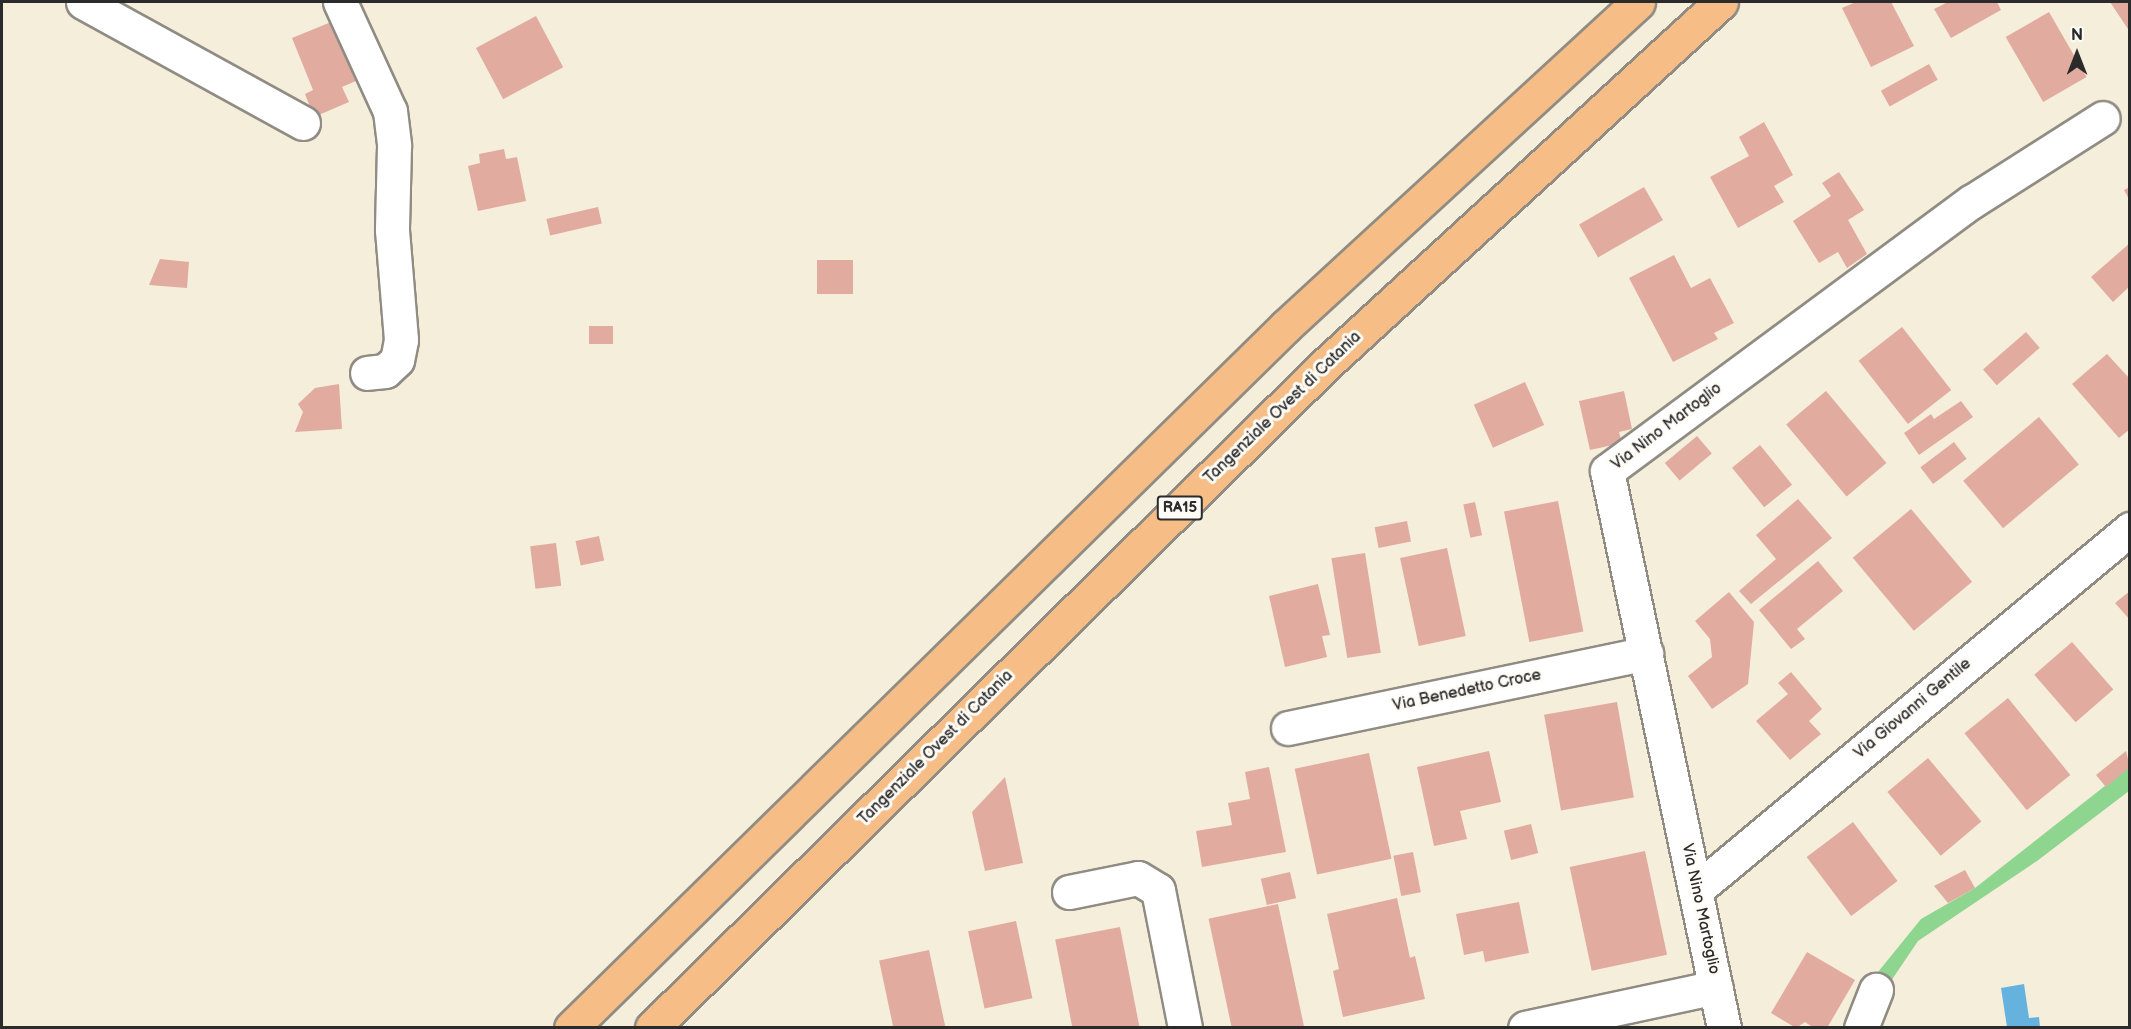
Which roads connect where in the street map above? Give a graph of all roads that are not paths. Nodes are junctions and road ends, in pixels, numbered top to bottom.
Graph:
1 (83, 2) edge
2 (340, 2) edge
3 (1638, 2) edge
4 (1721, 2) edge
5 (2103, 118) dead end
6 (303, 123) dead end
7 (367, 374) dead end
8 (2130, 529) edge
9 (1646, 653) junction
10 (1288, 728) dead end
11 (1696, 890) junction
12 (1069, 892) dead end
13 (1716, 987) junction
14 (1876, 990) dead end
15 (571, 1028) edge
16 (652, 1028) edge
17 (1185, 1028) edge
18 (1525, 1028) edge
19 (1724, 1028) edge
20 (1861, 1028) edge

1 - 6 street
2 - 7 street
3 - 15 highway
4 - 16 highway, Tangenziale Ovest di Catania / RA15
5 - 9 street, Via Nino Martoglio
8 - 11 street, Via Giovanni Gentile
9 - 10 street, Via Benedetto Croce
9 - 11 street, Via Nino Martoglio
11 - 13 street, Via Nino Martoglio
12 - 17 street
13 - 18 street
13 - 19 street, Via Nino Martoglio
14 - 20 street

